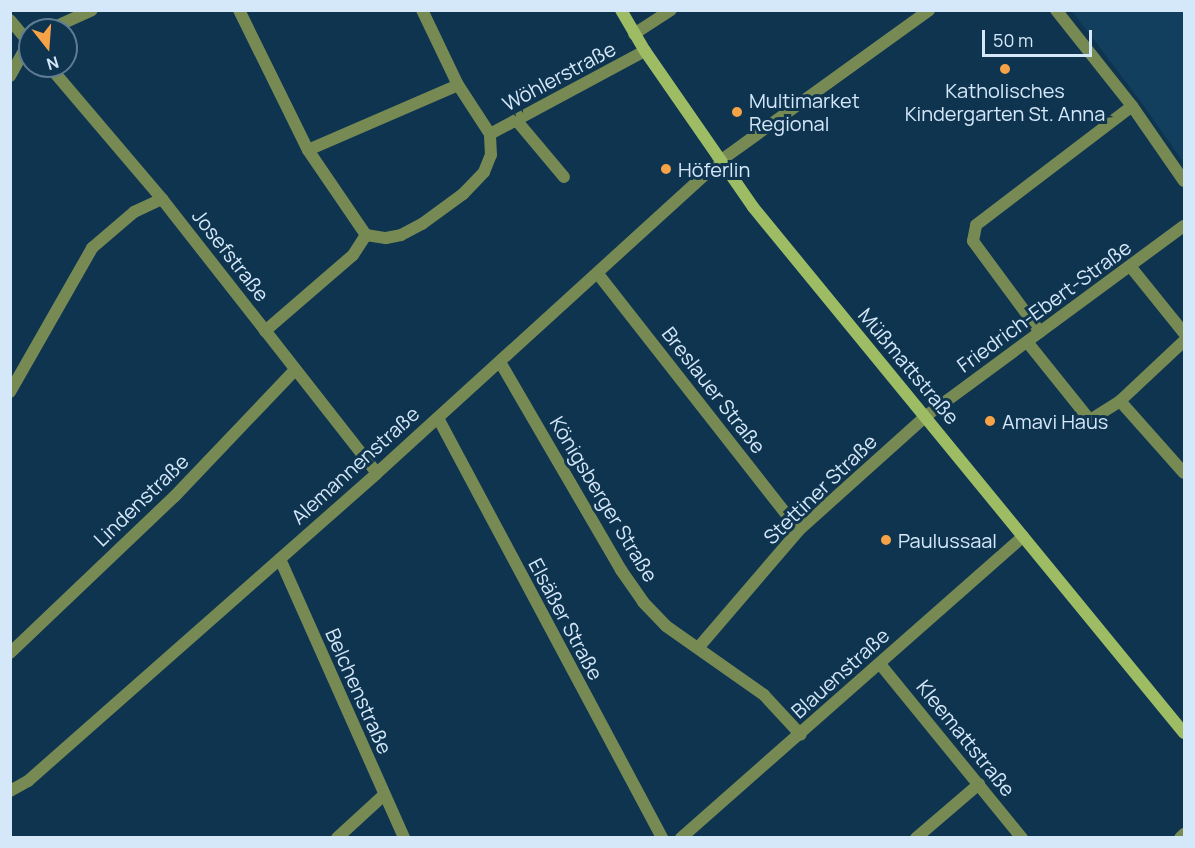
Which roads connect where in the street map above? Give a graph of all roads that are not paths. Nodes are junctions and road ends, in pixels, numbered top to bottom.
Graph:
1 (92, 10) edge
2 (239, 10) edge
3 (422, 10) edge
4 (621, 10) edge
5 (671, 10) edge
6 (929, 10) edge
7 (1056, 10) edge
8 (74, 18) edge
9 (634, 33) junction
10 (645, 51) junction
11 (18, 61) edge
12 (10, 76) edge
13 (59, 78) edge
14 (458, 85) junction
15 (1132, 106) junction
16 (517, 121) junction
17 (490, 134) junction
18 (308, 150) junction
19 (720, 161) junction
20 (564, 177) dead end
21 (1185, 181) edge
22 (162, 199) junction
23 (1185, 226) edge
24 (366, 235) junction
25 (1130, 266) junction
26 (598, 274) junction
27 (265, 331) junction
28 (1040, 332) junction
29 (1185, 333) edge
30 (1185, 341) edge
31 (1028, 343) junction
32 (500, 362) junction
33 (294, 370) junction
34 (10, 392) edge
35 (1120, 400) junction
36 (926, 416) junction
37 (438, 418) junction
38 (377, 473) junction
39 (1185, 473) edge
40 (799, 530) junction
41 (1023, 537) junction
42 (280, 559) junction
43 (698, 648) junction
44 (10, 653) edge
45 (880, 664) junction
46 (1185, 733) edge
47 (801, 735) junction
48 (979, 784) junction
49 (10, 791) edge
50 (384, 795) junction
51 (1185, 834) edge
52 (337, 837) edge
53 (404, 837) edge
54 (662, 837) edge
55 (681, 837) edge
56 (916, 837) edge
57 (1022, 837) edge
58 (1180, 837) edge

1 - 8 street
2 - 18 street
3 - 14 street, Wöhlerstraße
4 - 9 street, Müßmattstraße
5 - 9 street
6 - 19 street, Alemannenstraße
7 - 15 street
9 - 10 street, Müßmattstraße
10 - 16 street, Wöhlerstraße
10 - 19 street, Müßmattstraße
11 - 12 street
13 - 22 street, Josefstraße
14 - 17 street, Wöhlerstraße
14 - 18 street
15 - 21 street
15 - 28 street
16 - 17 street, Wöhlerstraße
16 - 20 street
17 - 24 street, Wöhlerstraße
18 - 24 street
19 - 26 street, Alemannenstraße
19 - 36 street, Müßmattstraße
22 - 27 street, Josefstraße
22 - 34 street
23 - 25 street, Friedrich-Ebert-Straße
24 - 27 street
25 - 28 street, Friedrich-Ebert-Straße
25 - 29 street
26 - 32 street, Alemannenstraße
26 - 40 street, Breslauer Straße
27 - 33 street, Josefstraße
28 - 31 street, Friedrich-Ebert-Straße
30 - 35 street
31 - 35 street
31 - 36 street, Friedrich-Ebert-Straße
32 - 37 street, Alemannenstraße
32 - 43 street, Königsberger Straße
33 - 38 street, Josefstraße
33 - 44 street, Lindenstraße
35 - 39 street
36 - 40 street, Stettiner Straße
36 - 41 street, Müßmattstraße
37 - 38 street, Alemannenstraße
37 - 54 street, Elsäßer Straße
38 - 42 street, Alemannenstraße
40 - 43 street, Stettiner Straße
41 - 45 street, Blauenstraße
41 - 46 street, Müßmattstraße
42 - 49 street, Alemannenstraße
42 - 50 street, Belchenstraße
43 - 47 street, Königsberger Straße
45 - 47 street, Blauenstraße
45 - 48 street, Kleemattstraße
47 - 55 street, Blauenstraße
48 - 56 street
48 - 57 street, Kleemattstraße
50 - 52 street
50 - 53 street, Belchenstraße
51 - 58 street

